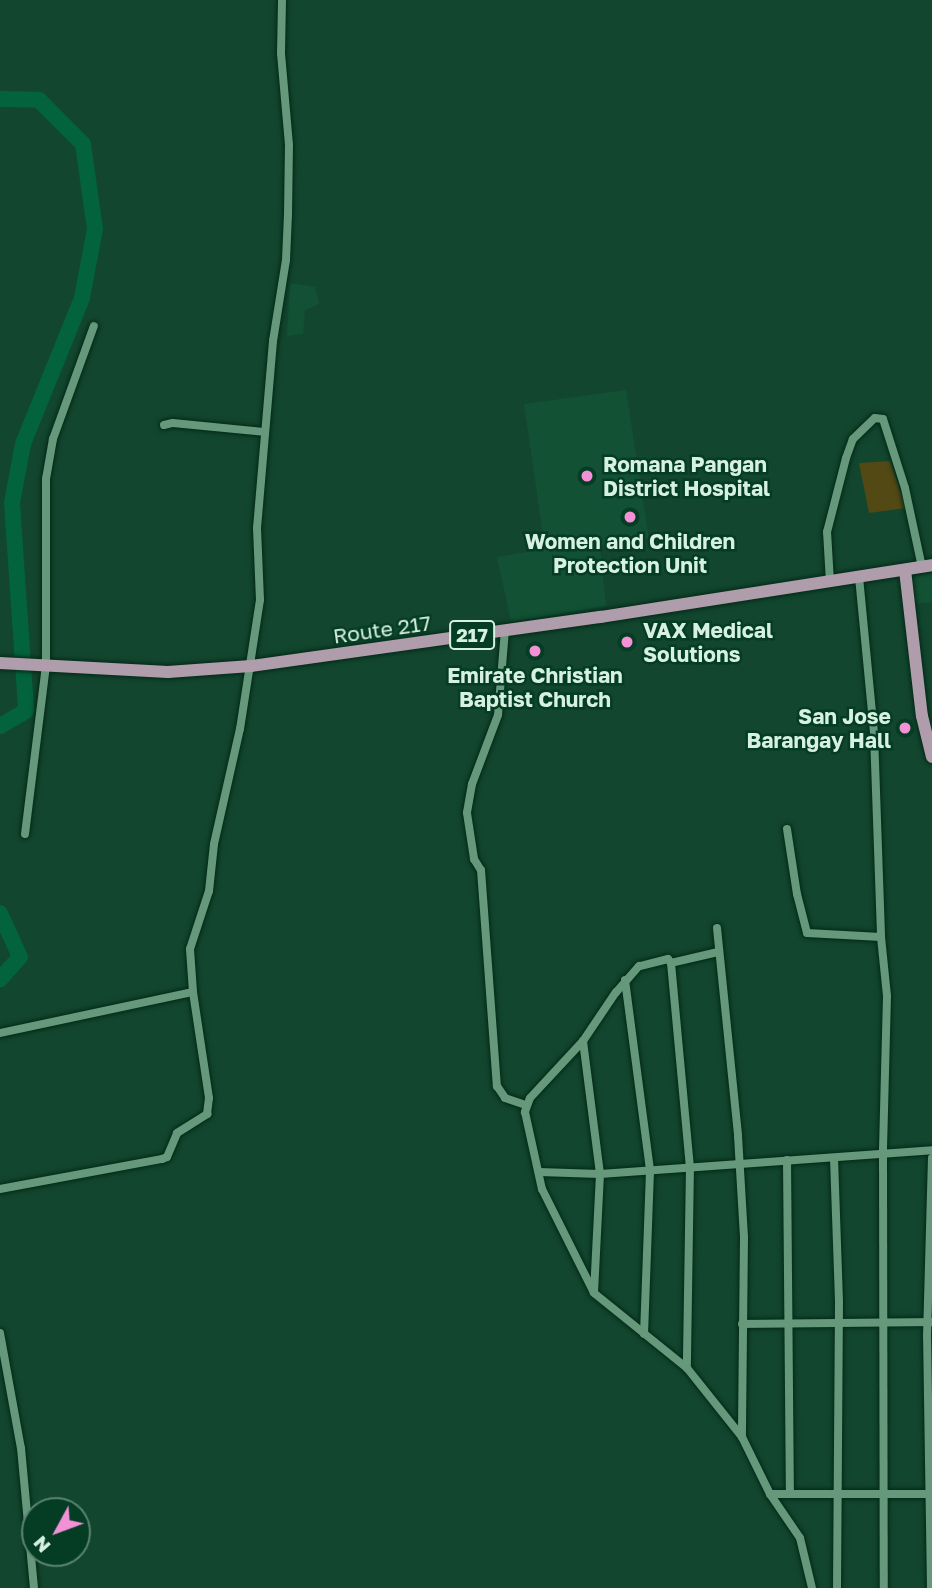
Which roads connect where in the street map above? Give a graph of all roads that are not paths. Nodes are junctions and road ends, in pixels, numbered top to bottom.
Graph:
1 (282, 0) edge
2 (94, 326) dead end
3 (164, 425) dead end
4 (264, 432) junction
5 (927, 566) edge
6 (905, 570) junction
7 (859, 578) junction
8 (830, 582) junction
9 (505, 630) junction
10 (0, 663) edge
11 (41, 666) junction
12 (251, 666) junction
13 (932, 757) edge
14 (787, 829) dead end
15 (25, 834) dead end
16 (717, 928) dead end
17 (881, 937) junction
18 (718, 951) junction
19 (671, 963) junction
20 (625, 981) junction
21 (193, 992) junction
22 (0, 1033) edge
23 (583, 1041) junction
24 (525, 1105) junction
25 (932, 1150) edge
26 (883, 1153) junction
27 (834, 1158) junction
28 (932, 1158) edge
29 (787, 1160) junction
30 (738, 1163) junction
31 (690, 1166) junction
32 (650, 1171) junction
33 (539, 1172) junction
34 (600, 1174) junction
35 (0, 1189) edge
36 (594, 1293) junction
37 (838, 1321) junction
38 (886, 1322) junction
39 (930, 1322) edge
40 (742, 1324) junction
41 (791, 1325) junction
42 (0, 1333) edge
43 (643, 1334) junction
44 (687, 1368) junction
45 (742, 1437) junction
46 (790, 1492) junction
47 (770, 1494) junction
48 (837, 1494) junction
49 (931, 1494) edge
50 (884, 1495) junction
51 (34, 1588) edge
52 (811, 1588) edge
53 (837, 1588) edge
54 (884, 1588) edge
55 (931, 1588) edge

1 - 4 street
2 - 11 street
3 - 4 street
4 - 12 street
5 - 6 main road, Route 217 / 217
5 - 8 street
6 - 7 main road, Route 217 / 217
6 - 13 main road
7 - 8 main road, Route 217 / 217
7 - 17 street
8 - 9 main road, Route 217 / 217
9 - 12 main road, Route 217 / 217
9 - 24 street
10 - 11 main road, Route 217 / 217
11 - 12 main road, Route 217 / 217
11 - 15 street
12 - 21 street
14 - 17 street
16 - 18 street
17 - 26 street
18 - 19 street
18 - 30 street
19 - 20 street
19 - 31 street
20 - 23 street
20 - 32 street
21 - 22 street
21 - 35 street
23 - 24 street
23 - 34 street
24 - 33 street
25 - 26 street
26 - 27 street
26 - 38 street
27 - 29 street
27 - 37 street
28 - 39 street
29 - 30 street
29 - 41 street
30 - 31 street
30 - 40 street
31 - 32 street
31 - 44 street
32 - 34 street
32 - 43 street
33 - 34 street
33 - 36 street
34 - 36 street
36 - 43 street
37 - 38 street
37 - 41 street
37 - 48 street
38 - 39 street
38 - 50 street
39 - 49 street
40 - 41 street
40 - 45 street
41 - 46 street
42 - 51 street
43 - 44 street
44 - 45 street
45 - 47 street
46 - 47 street
46 - 48 street
47 - 52 street
48 - 50 street
48 - 53 street
49 - 50 street
49 - 55 street
50 - 54 street

